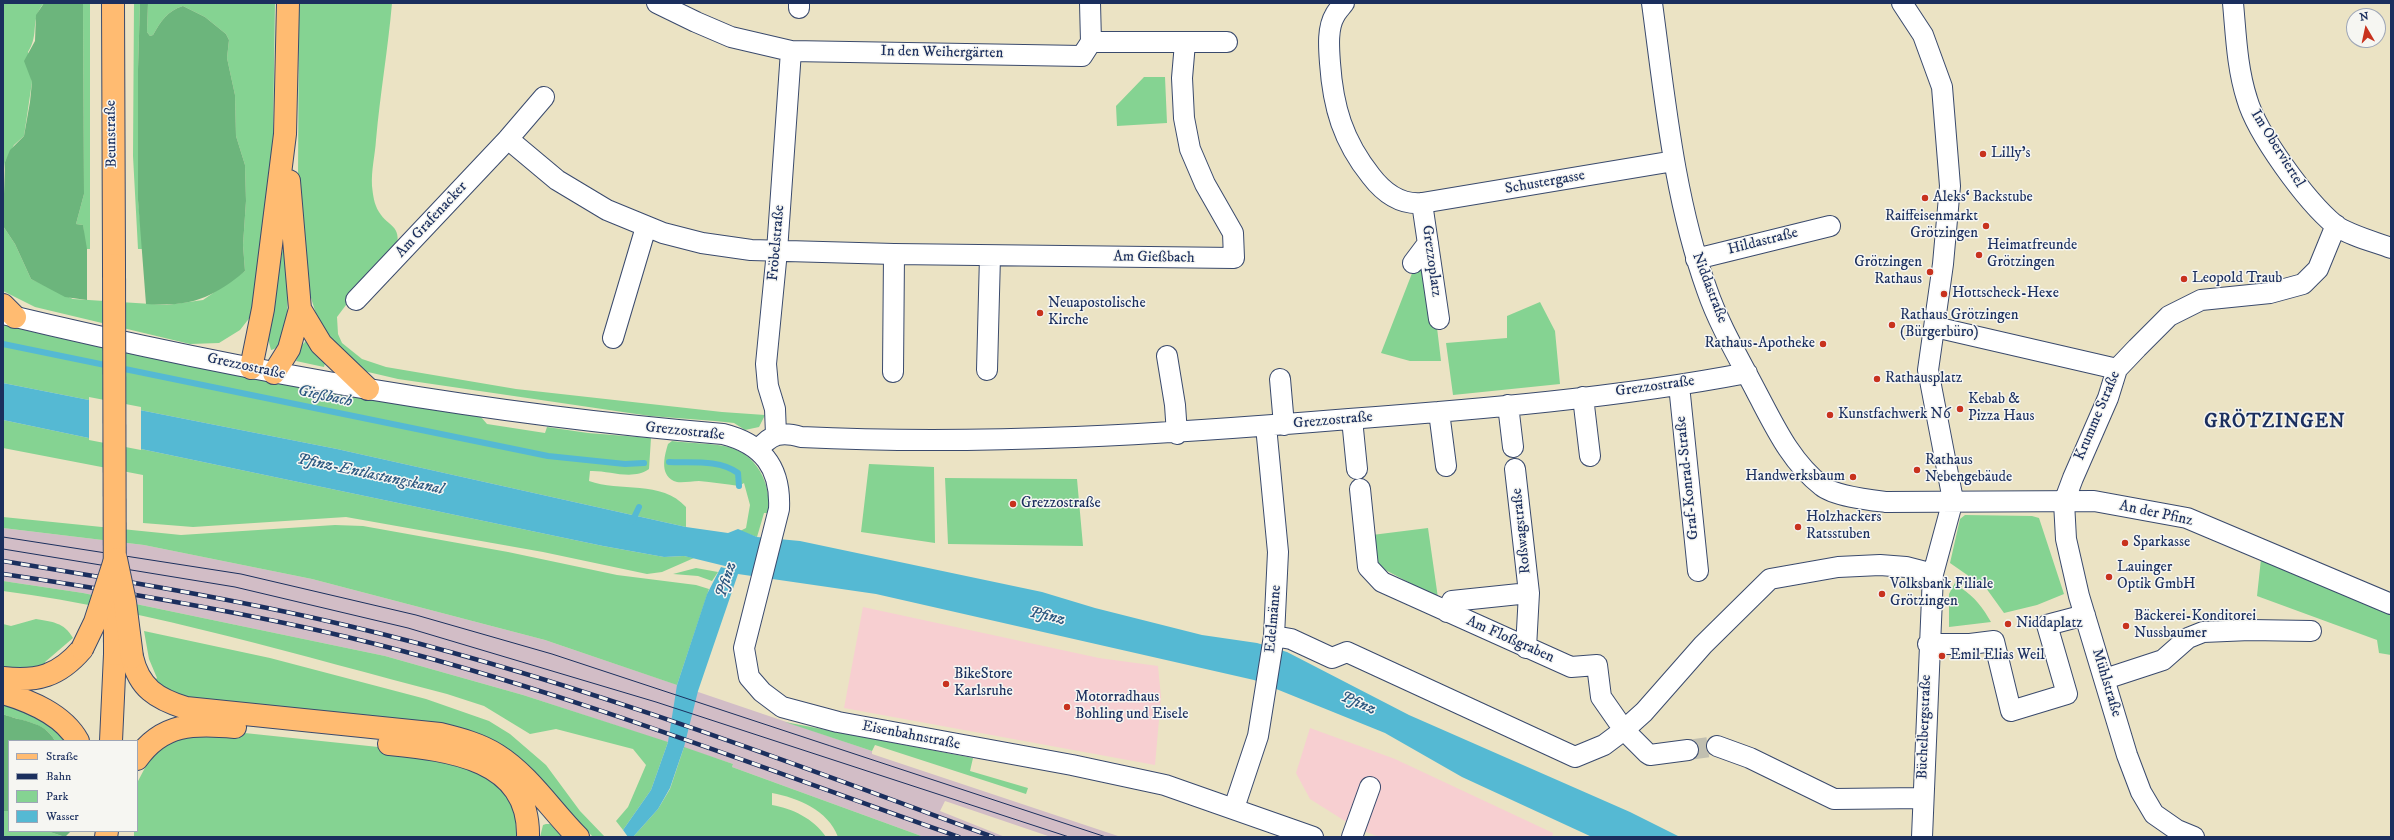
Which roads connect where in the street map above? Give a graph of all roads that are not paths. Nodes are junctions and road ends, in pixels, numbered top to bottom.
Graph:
1 (113, 3) edge
2 (288, 3) edge
3 (657, 3) edge
4 (1090, 3) edge
5 (1344, 3) edge
6 (1652, 3) edge
7 (1902, 3) edge
8 (2233, 3) edge
9 (1227, 42) dead end
10 (1185, 43) junction
11 (1087, 49) junction
12 (796, 51) junction
13 (544, 97) dead end
14 (285, 134) junction
15 (508, 139) junction
16 (1674, 161) junction
17 (1419, 203) junction
18 (2336, 225) junction
19 (1830, 226) dead end
20 (646, 227) junction
21 (1428, 243) junction
22 (2391, 248) edge
23 (777, 251) junction
24 (894, 254) junction
25 (990, 256) junction
26 (1696, 259) junction
27 (1413, 263) dead end
28 (356, 300) dead end
29 (300, 309) junction
30 (7, 312) edge
31 (1439, 319) dead end
32 (1935, 328) junction
33 (613, 338) dead end
34 (1167, 356) dead end
35 (251, 368) junction
36 (2117, 369) junction
37 (988, 370) dead end
38 (893, 372) dead end
39 (274, 373) junction
40 (1746, 373) junction
41 (1280, 379) dead end
42 (1679, 385) junction
43 (368, 389) junction
44 (1583, 397) junction
45 (1508, 405) junction
46 (1439, 412) junction
47 (1352, 419) junction
48 (1275, 426) junction
49 (776, 434) junction
50 (1177, 434) junction
51 (1513, 448) dead end
52 (758, 450) junction
53 (1590, 456) dead end
54 (1446, 466) dead end
55 (1358, 469) dead end
56 (1515, 469) dead end
57 (1360, 489) dead end
58 (1953, 500) junction
59 (2064, 502) junction
60 (116, 559) junction
61 (1698, 571) dead end
62 (1933, 574) junction
63 (1529, 593) junction
64 (2391, 604) edge
65 (1447, 612) junction
66 (2085, 615) junction
67 (2311, 631) dead end
68 (1273, 641) junction
69 (1928, 644) junction
70 (1526, 648) junction
71 (123, 655) junction
72 (3, 678) edge
73 (2105, 679) junction
74 (3, 693) edge
75 (1624, 730) junction
76 (77, 740) edge
77 (111, 740) edge
78 (1718, 746) tunnel mouth
79 (1688, 750) tunnel mouth
80 (138, 758) edge
81 (1370, 787) dead end
82 (1922, 798) junction
83 (1234, 808) junction
84 (528, 837) edge
85 (578, 837) edge
86 (1313, 837) edge
87 (1352, 837) edge
88 (1922, 837) edge
89 (2194, 837) edge

1 - 60 main road, Beunstraße, bridge
2 - 14 main road
3 - 12 street, In den Weihergärten
4 - 11 street
5 - 17 street
6 - 16 street, Niddastraße
7 - 32 street
8 - 18 street, Im Oberviertel
9 - 10 street, In den Weihergärten
10 - 11 street, In den Weihergärten
10 - 25 street, Am Gießbach
11 - 12 street, In den Weihergärten
12 - 23 street, Fröbelstraße
13 - 15 street, Am Grafenacker
14 - 29 main road
14 - 35 main road
15 - 20 street
15 - 28 street, Am Grafenacker
16 - 17 street, Schustergasse
16 - 26 street, Niddastraße
17 - 21 street, Grezzoplatz
18 - 22 street, Im Oberviertel
18 - 36 street, Krumme Straße
19 - 26 street, Hildastraße
20 - 23 street
20 - 33 street
21 - 27 street
21 - 31 street, Grezzoplatz
23 - 24 street, Am Gießbach
23 - 49 street, Fröbelstraße
24 - 25 street, Am Gießbach
24 - 38 street
25 - 37 street
26 - 40 street, Niddastraße
29 - 39 main road
29 - 43 main road
30 - 35 street, Grezzostraße
32 - 36 street
32 - 58 street
34 - 50 street
35 - 39 street, Grezzostraße
36 - 59 street, Krumme Straße
39 - 43 street, Grezzostraße
40 - 42 street, Grezzostraße
40 - 58 street, Niddastraße
41 - 48 street, Edelmänne
42 - 44 street, Grezzostraße
42 - 61 street, Graf-Konrad-Straße
43 - 52 street, Grezzostraße
44 - 45 street, Grezzostraße
44 - 53 street
45 - 46 street, Grezzostraße
45 - 51 street
46 - 47 street, Grezzostraße
46 - 54 street
47 - 48 street, Grezzostraße
47 - 55 street
48 - 50 street, Grezzostraße
48 - 68 street, Edelmänne
49 - 50 street, Grezzostraße
49 - 52 street
52 - 83 street, Eisenbahnstraße
56 - 63 street, Roßwagstraße
57 - 65 street, Am Floßgraben
58 - 59 street, An der Pfinz
58 - 62 street, Büchelbergstraße
59 - 64 street, An der Pfinz
59 - 66 street, Mühlstraße
60 - 71 main road, bridge
60 - 72 main road, bridge
62 - 69 street, Büchelbergstraße
62 - 75 street
63 - 65 street
63 - 70 street, Roßwagstraße
65 - 70 street, Am Floßgraben
66 - 69 street
66 - 73 street, Mühlstraße
67 - 73 street
68 - 75 street
68 - 83 street, Edelmänne
69 - 82 street, Büchelbergstraße
70 - 75 street, Am Floßgraben
71 - 77 main road
71 - 85 main road
73 - 89 street, Mühlstraße
74 - 76 main road
75 - 79 street, Am Floßgraben
78 - 82 street
80 - 84 main road
81 - 87 street
82 - 88 street, Büchelbergstraße
83 - 86 street, Eisenbahnstraße

